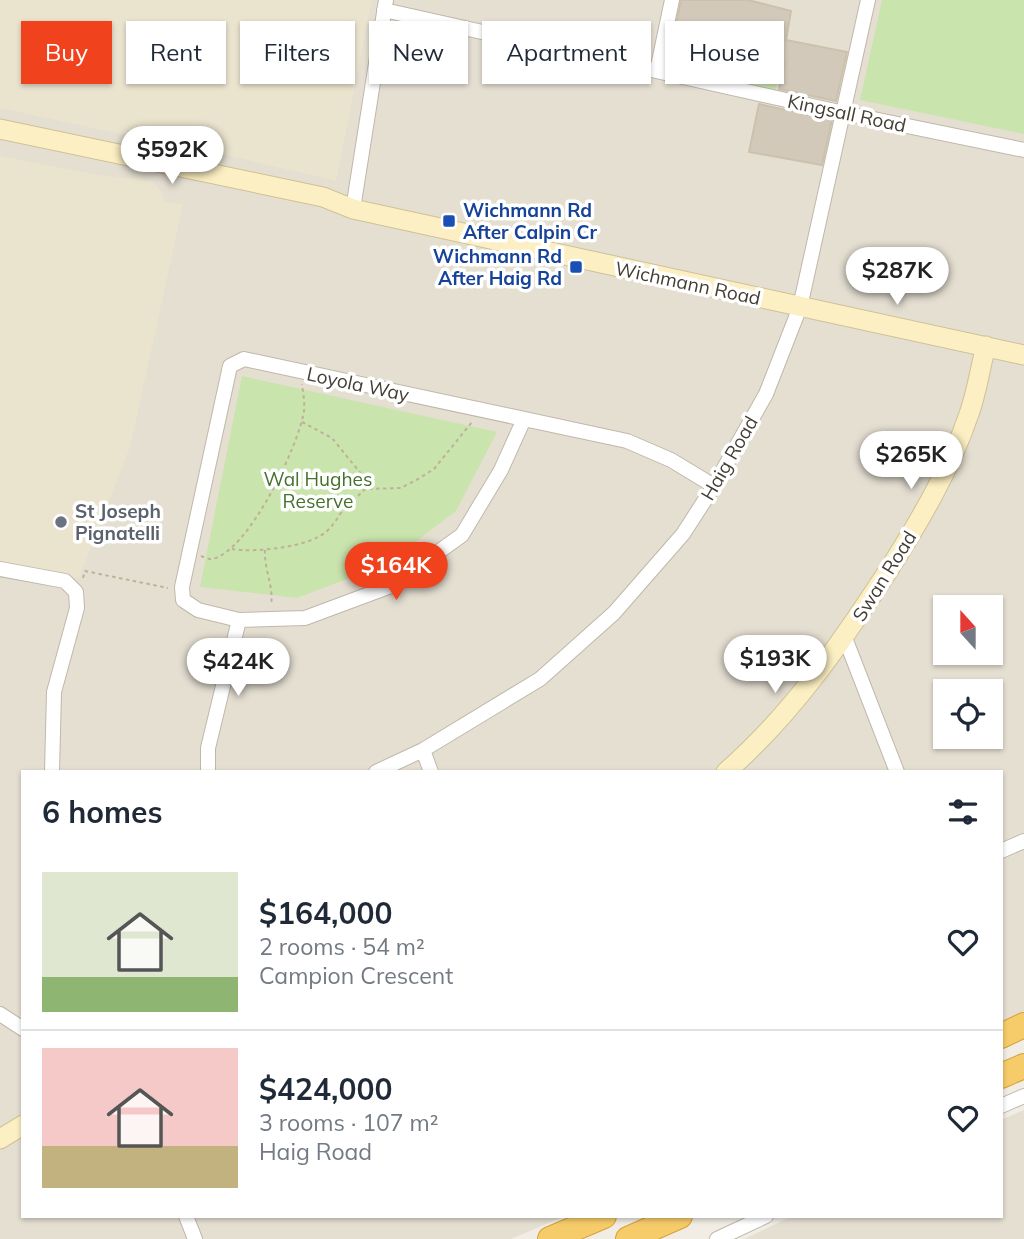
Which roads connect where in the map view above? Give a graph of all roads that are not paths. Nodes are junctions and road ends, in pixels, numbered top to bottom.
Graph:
1 (673, 0) edge
2 (868, 0) edge
3 (385, 5) edge
4 (657, 71) junction
5 (844, 113) junction
6 (0, 129) edge
7 (0, 141) edge
8 (1024, 150) edge
9 (353, 209) junction
10 (800, 307) junction
11 (986, 346) junction
12 (1024, 355) edge
13 (524, 419) junction
14 (714, 486) junction
15 (0, 569) edge
16 (239, 620) junction
17 (845, 638) junction
18 (423, 750) junction
19 (52, 770) edge
20 (208, 770) edge
21 (380, 770) edge
22 (430, 770) edge
23 (728, 770) edge
24 (896, 770) edge
25 (1024, 841) edge
26 (1003, 850) edge
27 (0, 1014) edge
28 (1024, 1026) edge
29 (21, 1028) edge
30 (1003, 1035) edge
31 (1024, 1066) edge
32 (1003, 1075) edge
33 (1024, 1096) edge
34 (1003, 1103) edge
35 (21, 1126) edge
36 (0, 1139) edge
37 (187, 1218) edge
38 (599, 1218) edge
39 (675, 1218) edge
40 (762, 1218) edge
41 (195, 1239) edge
42 (550, 1239) edge
43 (628, 1239) edge
44 (717, 1239) edge

1 - 4 street
2 - 5 street, Haig Road
3 - 4 street, Kingsall Road
3 - 9 street
4 - 5 street, Kingsall Road
5 - 8 street, Kingsall Road
5 - 10 street, Haig Road
6 - 9 street, Wichmann Road
7 - 9 street, Wichmann Road
9 - 10 street, Wichmann Road
10 - 11 street, Wichmann Road
10 - 14 street, Haig Road
11 - 12 street, Wichmann Road
11 - 17 street, Swan Road
13 - 14 street, Loyola Way
13 - 16 street
13 - 16 street, Loyola Way
14 - 18 street, Haig Road
15 - 19 street
16 - 20 street
17 - 23 street, Swan Road
17 - 24 street
18 - 21 street, Haig Road
18 - 22 street
25 - 26 street
27 - 29 street
28 - 30 highway
31 - 32 highway
33 - 34 street
35 - 36 street
37 - 41 street
38 - 42 highway
39 - 43 highway
40 - 44 street

